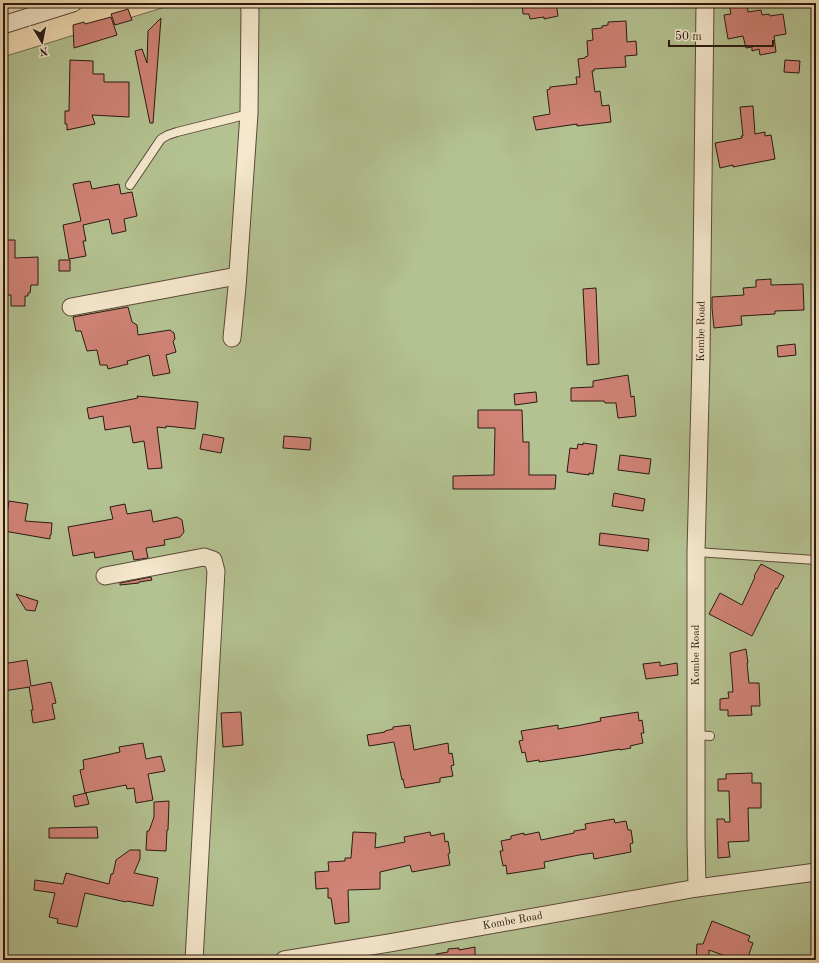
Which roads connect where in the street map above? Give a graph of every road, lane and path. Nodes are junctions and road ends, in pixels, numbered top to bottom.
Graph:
1 (73, 3) edge
2 (249, 3) edge
3 (705, 3) edge
4 (3, 25) edge
5 (249, 114) junction
6 (130, 185) dead end
7 (238, 276) junction
8 (71, 307) dead end
9 (232, 338) dead end
10 (696, 552) junction
11 (816, 560) edge
12 (105, 576) dead end
13 (816, 872) edge
14 (697, 888) junction
15 (194, 960) edge
16 (284, 960) edge

1 - 4 street
2 - 5 street
3 - 10 street, Kombe Road
5 - 6 lane
5 - 7 street
7 - 8 street
7 - 9 street
10 - 11 lane
10 - 14 street, Kombe Road
12 - 15 street
13 - 14 street
14 - 16 street, Kombe Road

